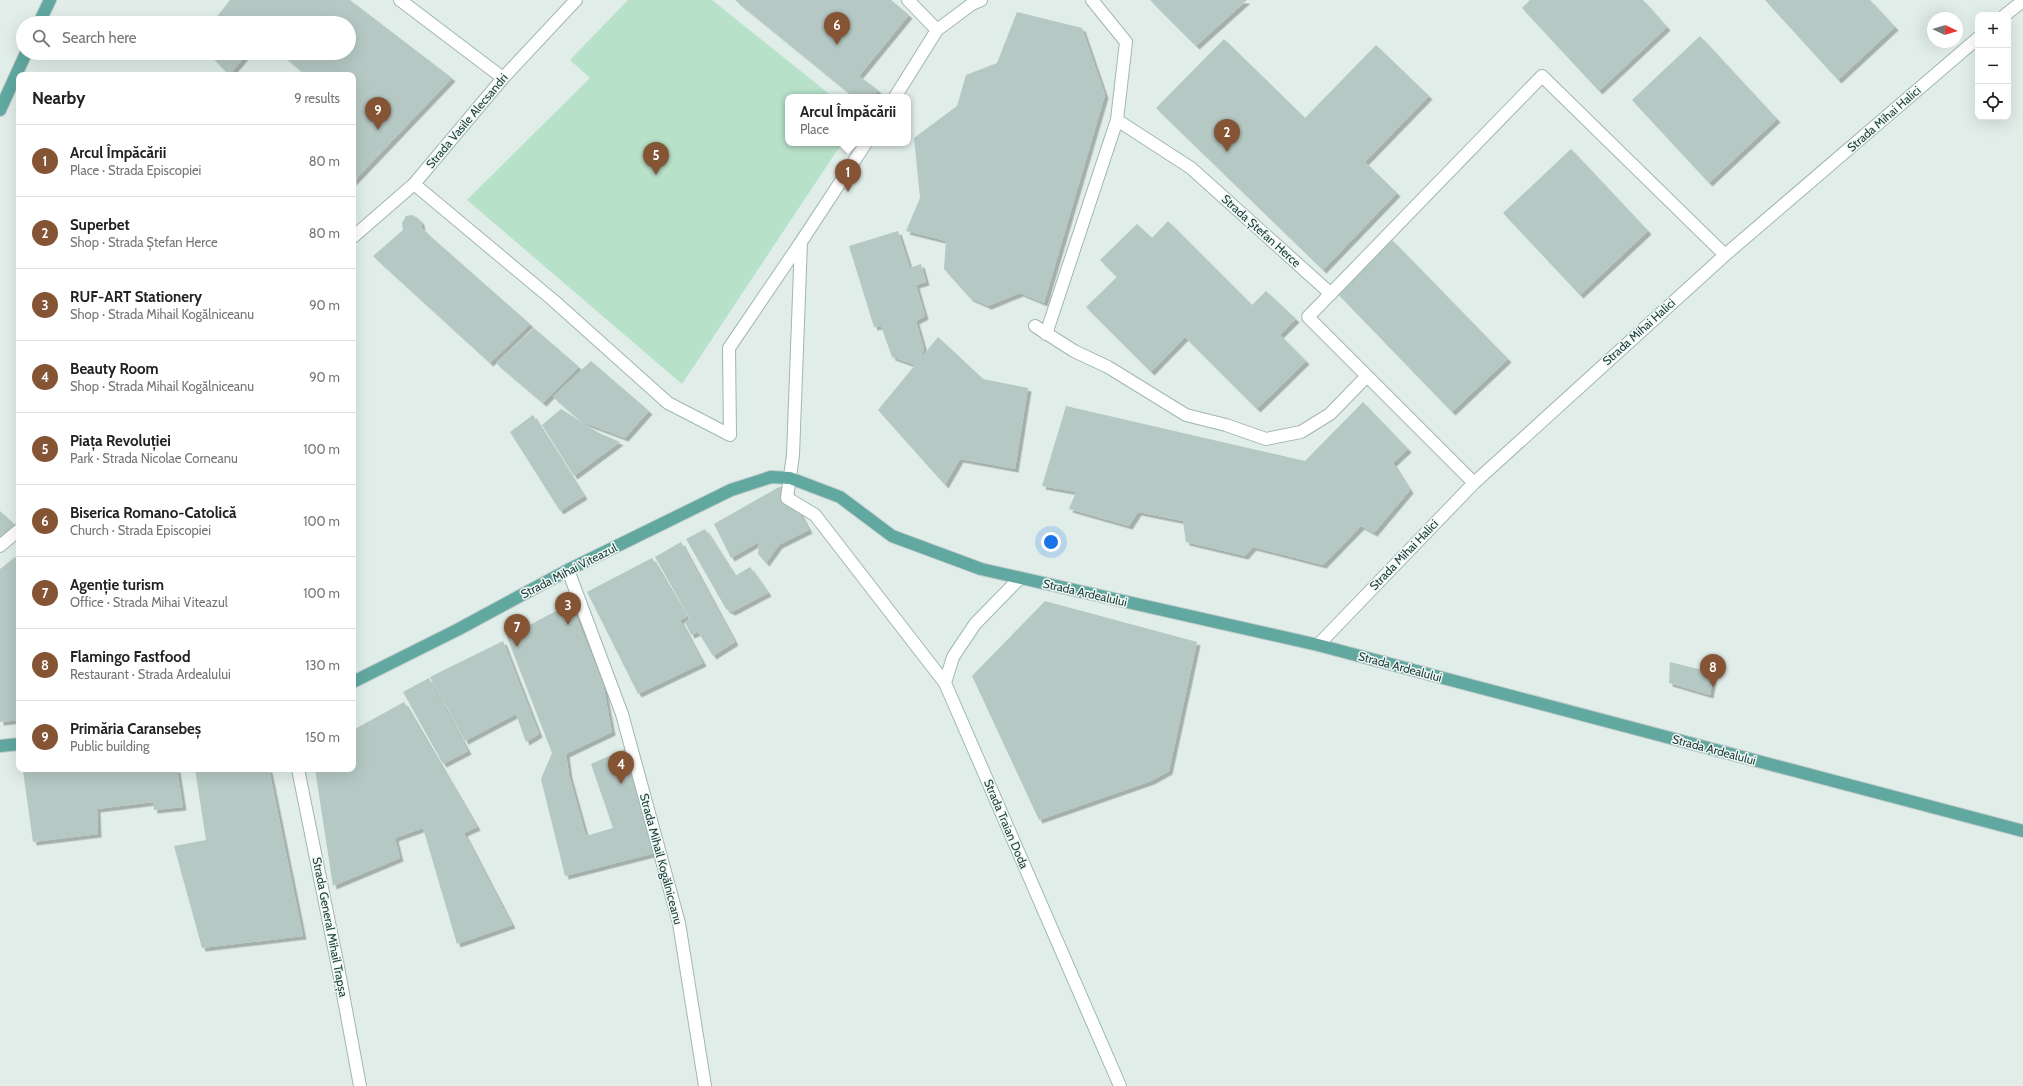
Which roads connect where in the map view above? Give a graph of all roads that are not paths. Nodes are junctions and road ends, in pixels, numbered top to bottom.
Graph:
1 (50, 0) edge
2 (400, 0) edge
3 (576, 0) edge
4 (908, 0) edge
5 (981, 0) edge
6 (1092, 0) edge
7 (2023, 1) edge
8 (2010, 12) edge
9 (42, 16) edge
10 (937, 30) junction
11 (1975, 41) edge
12 (23, 60) edge
13 (17, 72) edge
14 (16, 75) edge
15 (503, 78) junction
16 (897, 94) edge
17 (0, 110) edge
18 (1117, 120) junction
19 (864, 146) edge
20 (414, 184) junction
21 (356, 234) edge
22 (801, 242) junction
23 (1725, 255) junction
24 (1331, 294) junction
25 (1035, 326) dead end
26 (1046, 334) junction
27 (1367, 376) junction
28 (790, 478) junction
29 (1474, 483) junction
30 (16, 533) edge
31 (0, 546) edge
32 (568, 570) junction
33 (1020, 578) junction
34 (1318, 645) junction
35 (356, 680) edge
36 (945, 683) junction
37 (16, 744) edge
38 (0, 746) edge
39 (299, 772) edge
40 (2023, 831) edge
41 (360, 1086) edge
42 (705, 1086) edge
43 (1120, 1086) edge

1 - 9 main road
2 - 15 street
3 - 15 street, Strada Vasile Alecsandri
4 - 10 street
5 - 10 street
6 - 18 street
7 - 8 street
10 - 16 street
11 - 23 street, Strada Mihai Halici
12 - 13 main road
14 - 17 main road
15 - 20 street, Strada Vasile Alecsandri
18 - 24 street, Strada Ștefan Herce
18 - 26 street
19 - 22 street
20 - 21 street, Strada Vasile Alecsandri
20 - 22 street
22 - 28 street
23 - 24 street
23 - 29 street, Strada Mihai Halici
24 - 27 street
25 - 26 street
26 - 27 street
27 - 29 street
28 - 32 main road, Strada Mihai Viteazul
28 - 33 main road, Strada Ardealului
28 - 36 street, Strada Traian Doda
29 - 34 street, Strada Mihai Halici
30 - 31 street
32 - 35 main road, Strada Mihai Viteazul
32 - 42 street, Strada Mihail Kogălniceanu
33 - 34 main road, Strada Ardealului
33 - 36 street
34 - 40 main road, Strada Ardealului
36 - 43 street, Strada Traian Doda
37 - 38 main road
39 - 41 street, Strada General Mihail Trapșa

